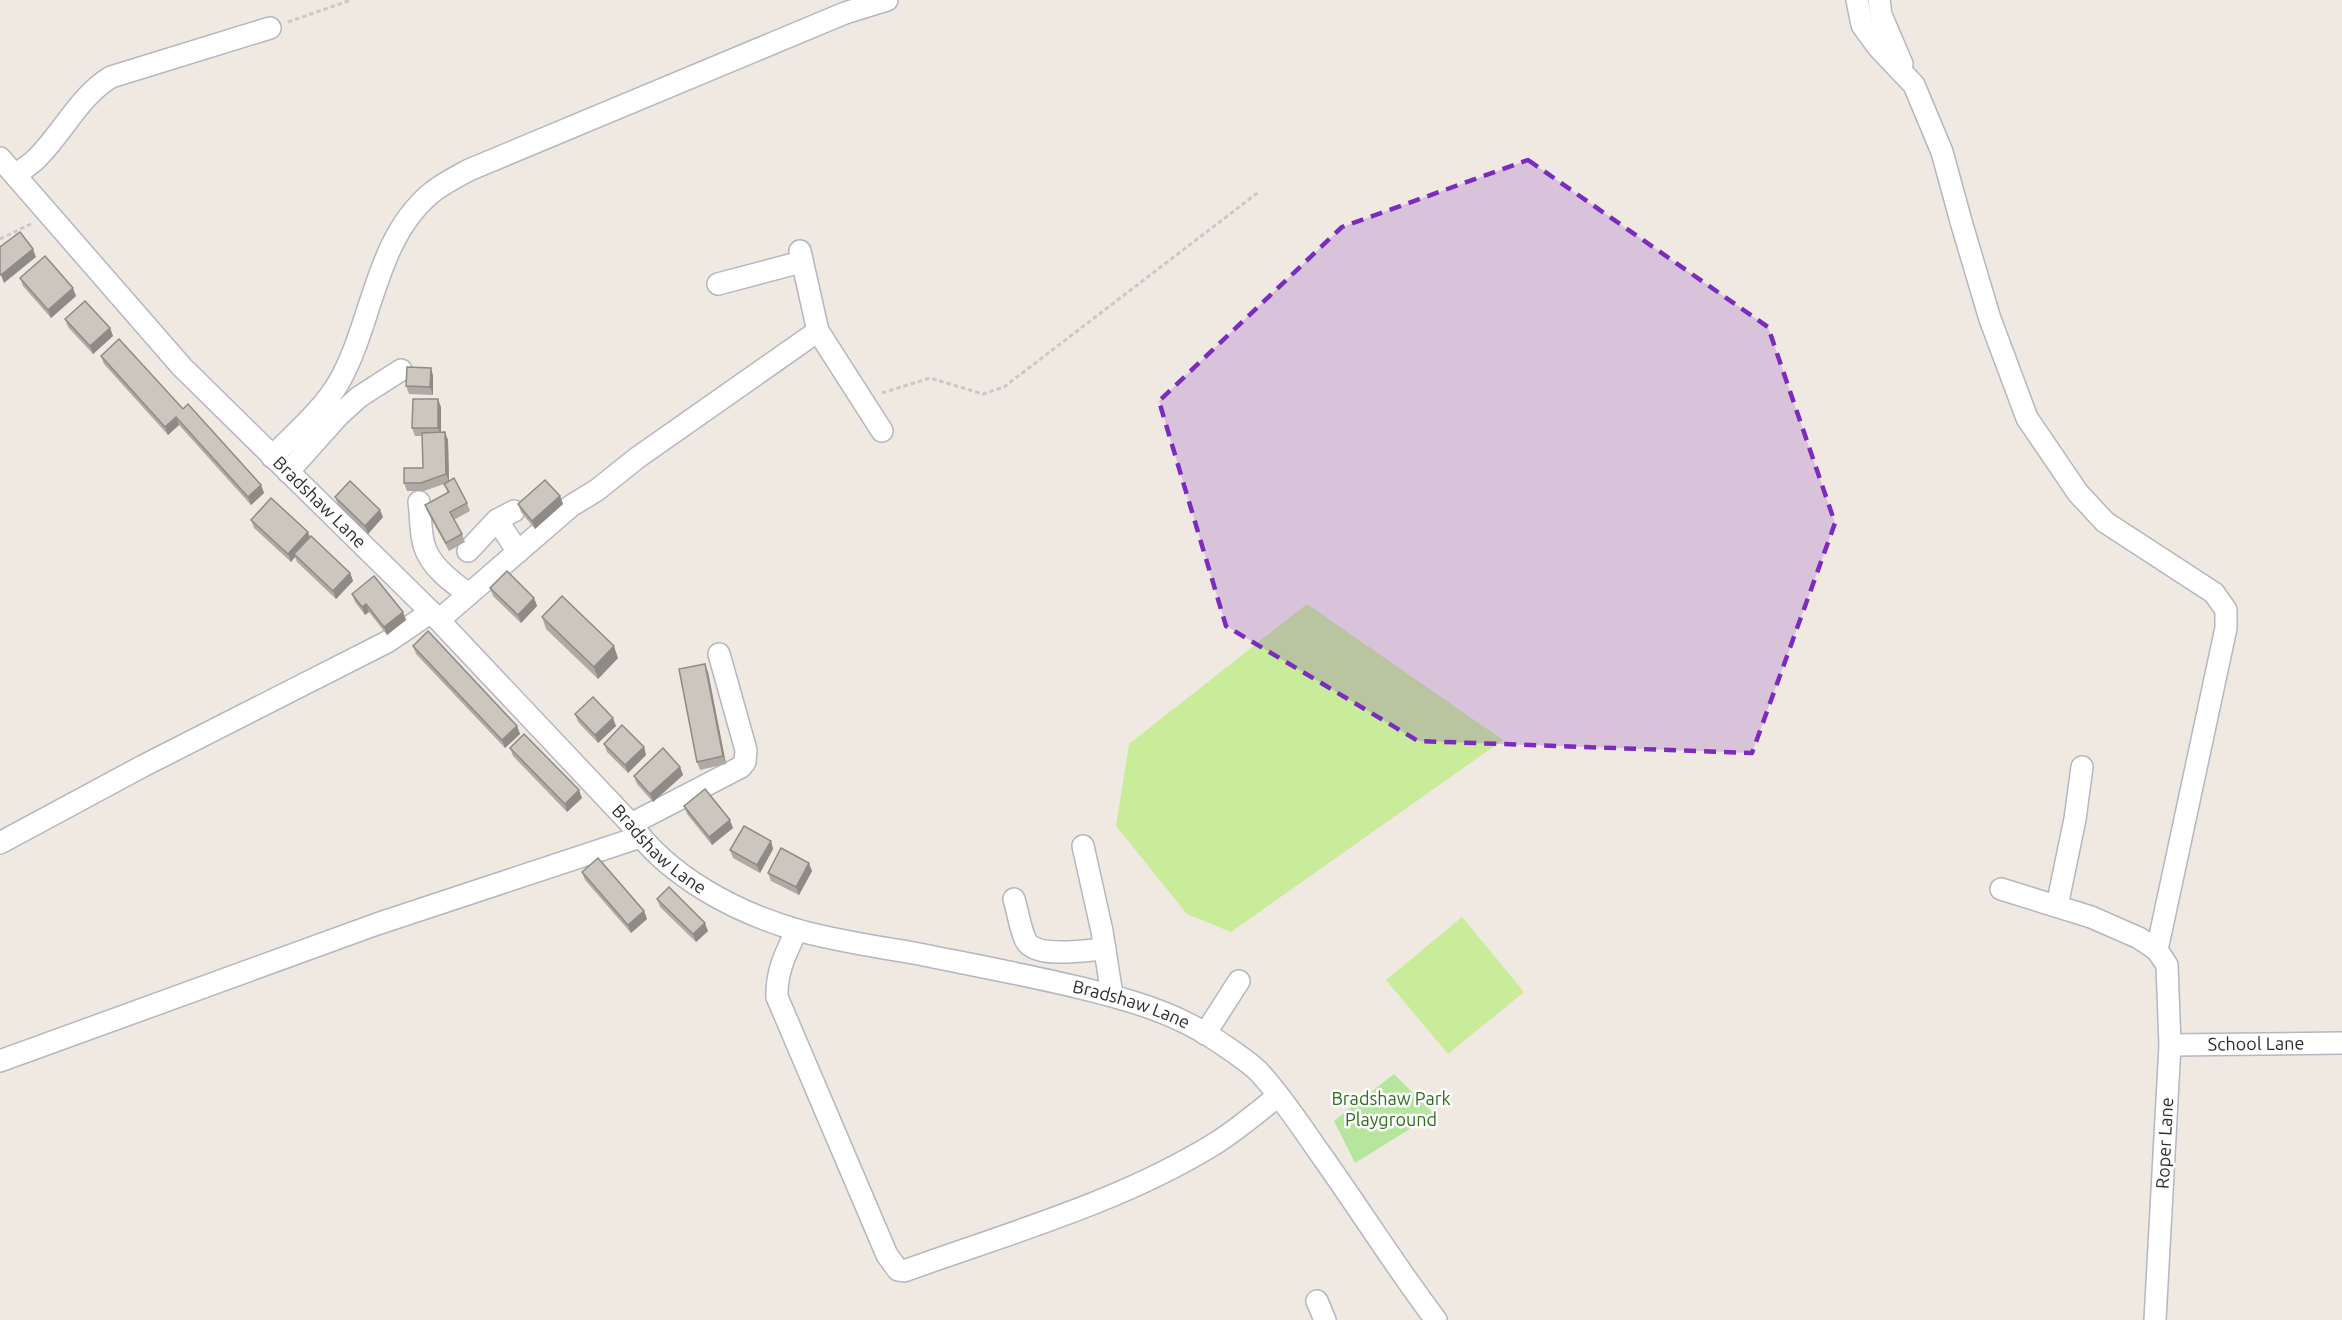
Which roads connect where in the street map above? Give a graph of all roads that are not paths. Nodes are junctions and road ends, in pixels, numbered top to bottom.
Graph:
1 (887, 0) edge
2 (1857, 0) edge
3 (1880, 0) edge
4 (270, 28) road end
5 (1906, 74) junction
6 (0, 158) edge
7 (15, 175) junction
8 (718, 284) dead end
9 (818, 331) junction
10 (401, 370) dead end
11 (882, 431) dead end
12 (272, 457) junction
13 (288, 472) junction
14 (419, 502) dead end
15 (468, 551) dead end
16 (518, 552) junction
17 (469, 594) junction
18 (435, 616) junction
19 (718, 654) dead end
20 (2082, 767) dead end
21 (636, 831) junction
22 (0, 843) edge
23 (1083, 846) dead end
24 (2001, 889) dead end
25 (1014, 899) dead end
26 (2057, 906) junction
27 (797, 930) junction
28 (1105, 949) junction
29 (2162, 958) junction
30 (1239, 981) dead end
31 (1112, 995) junction
32 (1205, 1034) junction
33 (2342, 1043) edge
34 (2170, 1045) junction
35 (0, 1061) edge
36 (1278, 1096) junction
37 (1436, 1320) edge
38 (2155, 1320) edge

1 - 12 street
2 - 5 street
3 - 5 street
4 - 7 street
5 - 29 street, Roper Lane
6 - 7 street, Bradshaw Lane
7 - 12 street, Bradshaw Lane
8 - 9 street
9 - 11 street
9 - 16 street
10 - 13 street
12 - 13 street, Bradshaw Lane
13 - 18 street, Bradshaw Lane
14 - 17 street
15 - 16 street
16 - 17 street
17 - 18 street
18 - 21 street, Bradshaw Lane
18 - 22 street
19 - 21 street
20 - 26 street
21 - 27 street, Bradshaw Lane
21 - 35 street
23 - 28 street
24 - 26 street
25 - 28 street
26 - 29 street
27 - 31 street, Bradshaw Lane
27 - 36 street
28 - 31 street
29 - 34 street, Roper Lane
30 - 32 street
31 - 32 street, Bradshaw Lane
32 - 36 street, Bradshaw Lane
33 - 34 street, School Lane
34 - 38 street, Roper Lane
36 - 37 street, Bradshaw Lane

